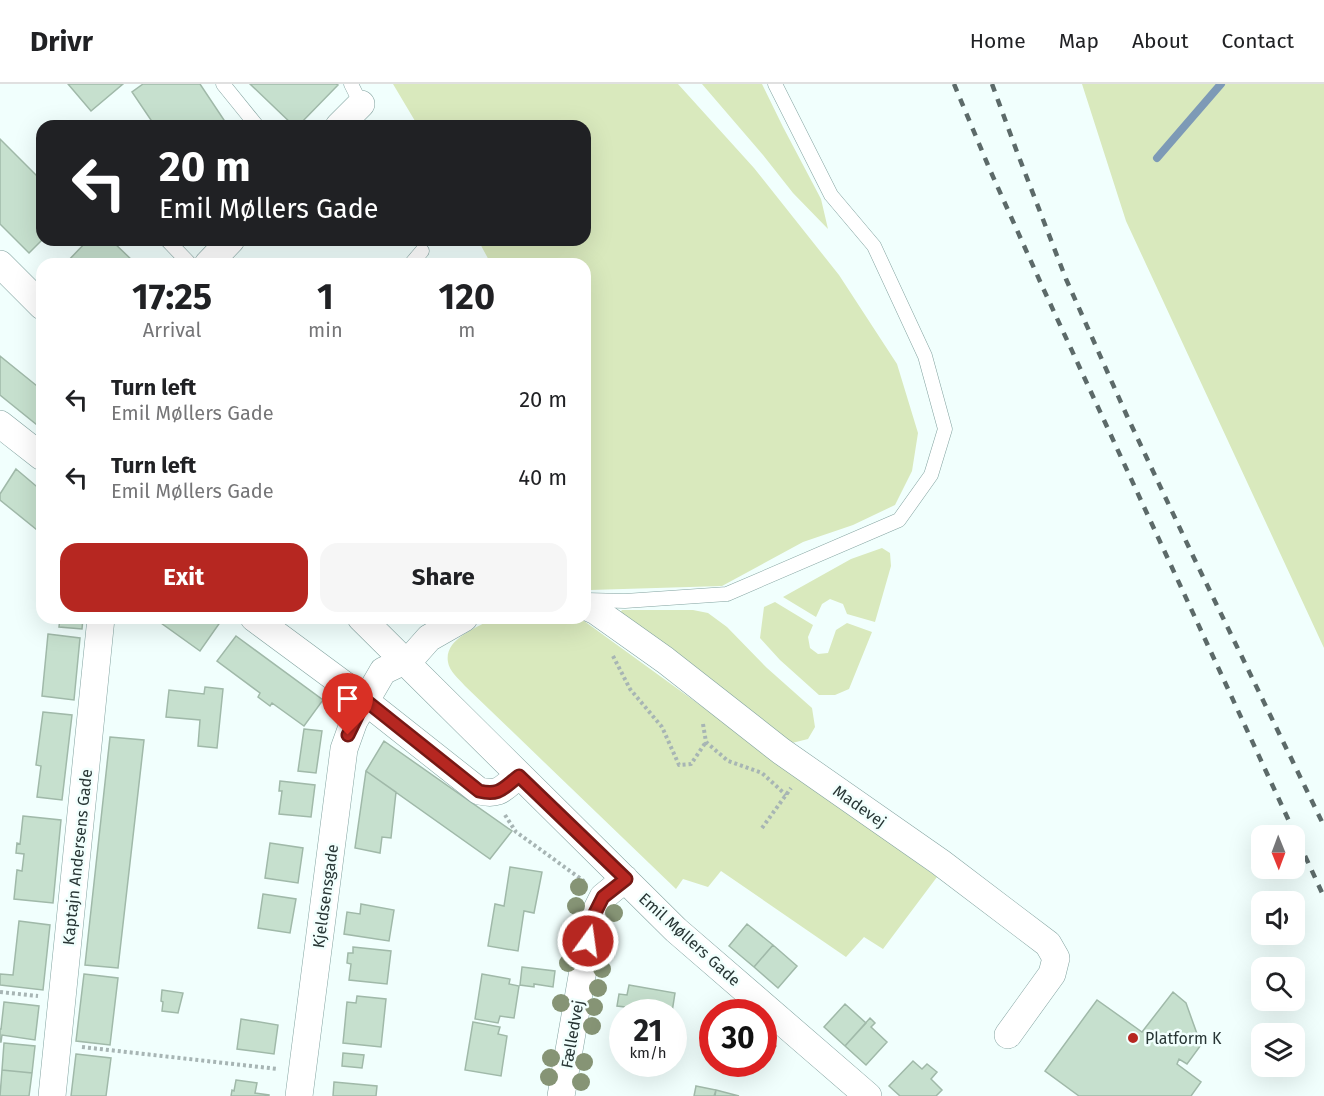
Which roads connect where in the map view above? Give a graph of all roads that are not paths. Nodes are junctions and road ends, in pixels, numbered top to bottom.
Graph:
1 (223, 84) edge
2 (775, 84) edge
3 (356, 94) edge
4 (252, 120) edge
5 (342, 120) edge
6 (173, 246) edge
7 (225, 246) edge
8 (422, 251) dead end
9 (184, 258) edge
10 (214, 258) edge
11 (416, 258) edge
12 (0, 264) edge
13 (36, 300) edge
14 (0, 424) edge
15 (36, 452) edge
16 (591, 600) edge
17 (591, 609) edge
18 (100, 624) edge
19 (262, 624) edge
20 (367, 624) edge
21 (454, 624) edge
22 (405, 663) junction
23 (365, 700) junction
24 (519, 776) junction
25 (626, 879) junction
26 (1008, 1035) dead end
27 (300, 1084) edge
28 (852, 1091) edge
29 (52, 1096) edge
30 (561, 1096) edge

1 - 4 lane
2 - 16 lane
3 - 5 street
6 - 9 lane
7 - 10 street
8 - 11 lane
12 - 13 street
14 - 15 street
17 - 26 street, Madevej
18 - 29 street, Kaptajn Andersens Gade
19 - 23 street
20 - 22 street, Emil Møllers Gade
21 - 22 street
22 - 23 street, Kjeldsensgade
22 - 24 street, Emil Møllers Gade
23 - 24 street
23 - 27 street, Kjeldsensgade
24 - 25 street, Emil Møllers Gade
25 - 28 street, Emil Møllers Gade
25 - 30 street, Fælledvej

